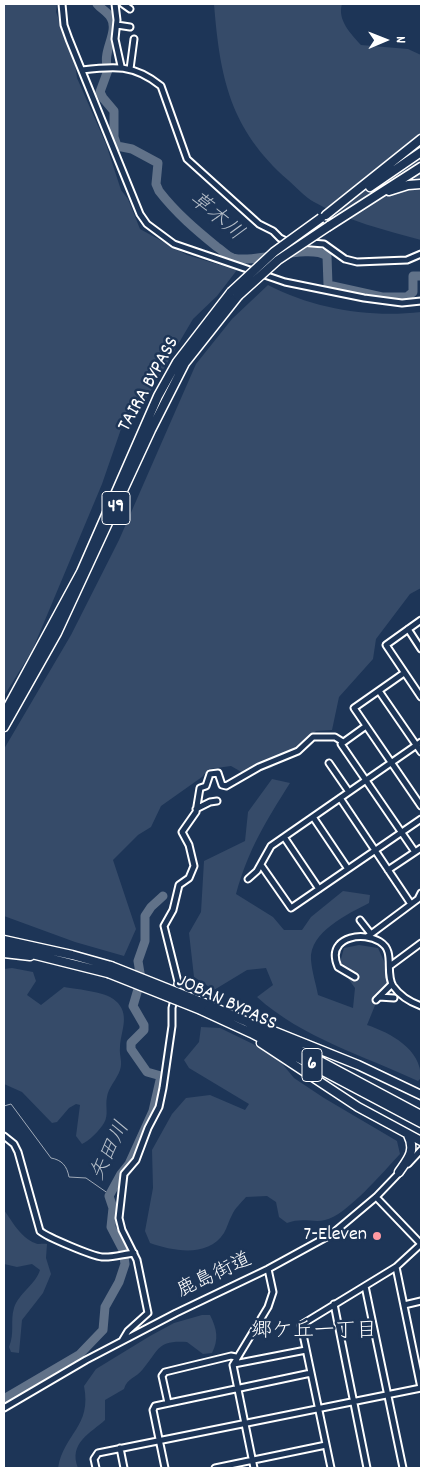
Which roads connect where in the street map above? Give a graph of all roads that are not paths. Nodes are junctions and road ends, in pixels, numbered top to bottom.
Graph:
1 (62, 4) edge
2 (123, 4) edge
3 (114, 5) edge
4 (130, 9) dead end
5 (117, 25) junction
6 (130, 27) dead end
7 (134, 39) dead end
8 (121, 66) junction
9 (130, 68) junction
10 (82, 70) junction
11 (421, 139) edge
12 (421, 152) edge
13 (421, 167) edge
14 (421, 184) edge
15 (363, 203) junction
16 (324, 216) junction
17 (421, 254) edge
18 (234, 294) junction
19 (421, 301) edge
20 (421, 620) edge
21 (408, 629) junction
22 (421, 649) edge
23 (404, 673) junction
24 (379, 690) junction
25 (421, 697) edge
26 (4, 714) edge
27 (366, 726) junction
28 (4, 727) edge
29 (343, 742) junction
30 (419, 743) edge
31 (421, 752) edge
32 (392, 762) junction
33 (329, 763) dead end
34 (366, 780) junction
35 (349, 792) junction
36 (340, 798) junction
37 (217, 801) dead end
38 (421, 806) edge
39 (196, 809) junction
40 (313, 817) junction
41 (421, 819) edge
42 (401, 833) junction
43 (284, 837) junction
44 (421, 848) edge
45 (376, 850) junction
46 (415, 852) junction
47 (261, 865) junction
48 (348, 869) junction
49 (388, 870) junction
50 (248, 879) dead end
51 (319, 889) junction
52 (421, 893) edge
53 (420, 901) edge
54 (411, 904) junction
55 (360, 920) dead end
56 (4, 935) edge
57 (369, 936) junction
58 (4, 940) edge
59 (409, 942) dead end
60 (421, 943) edge
61 (4, 946) edge
62 (414, 948) junction
63 (4, 953) edge
64 (72, 958) junction
65 (390, 966) junction
66 (355, 977) dead end
67 (392, 984) junction
68 (394, 998) dead end
69 (202, 1006) junction
70 (421, 1006) edge
71 (209, 1014) junction
72 (245, 1021) junction
73 (421, 1095) edge
74 (421, 1115) edge
75 (421, 1123) edge
76 (4, 1136) edge
77 (408, 1136) junction
78 (421, 1141) edge
79 (421, 1150) edge
80 (399, 1172) junction
81 (376, 1197) junction
82 (421, 1244) edge
83 (134, 1253) junction
84 (396, 1267) junction
85 (268, 1269) junction
86 (365, 1286) junction
87 (421, 1301) edge
88 (334, 1304) junction
89 (404, 1305) junction
90 (122, 1341) junction
91 (306, 1350) junction
92 (236, 1357) junction
93 (234, 1364) junction
94 (311, 1373) junction
95 (421, 1388) edge
96 (237, 1389) junction
97 (387, 1395) junction
98 (353, 1402) junction
99 (168, 1403) junction
100 (4, 1408) edge
101 (318, 1408) junction
102 (244, 1423) junction
103 (160, 1440) junction
104 (326, 1445) junction
105 (120, 1448) junction
106 (252, 1461) junction
107 (96, 1468) edge
108 (124, 1468) edge
109 (165, 1468) edge
110 (215, 1468) edge
111 (254, 1468) edge
112 (331, 1468) edge
113 (367, 1468) edge
114 (403, 1468) edge

1 - 10 street
2 - 4 street
3 - 5 street
5 - 6 street
5 - 8 street
7 - 9 street
8 - 9 street
8 - 10 street
9 - 17 street
10 - 19 street
11 - 16 highway
12 - 16 highway, TAIRA BYPASS / 49
13 - 15 highway, TAIRA BYPASS / 49
14 - 15 highway
15 - 18 highway, TAIRA BYPASS / 49, bridge
16 - 18 highway, TAIRA BYPASS / 49, bridge
18 - 26 highway, TAIRA BYPASS / 49
18 - 28 highway, TAIRA BYPASS / 49
20 - 21 street
21 - 22 street
21 - 23 street
23 - 24 street
23 - 25 street
24 - 27 street
24 - 30 street
27 - 29 street
27 - 32 street
29 - 34 street
29 - 39 street
30 - 31 street
30 - 32 street
32 - 34 street
32 - 38 street
33 - 35 street
34 - 35 street
34 - 42 street
35 - 36 street
36 - 40 street
36 - 45 street
37 - 39 street
39 - 83 street
40 - 43 street
40 - 48 street
41 - 42 street
42 - 45 street
42 - 46 street
43 - 47 street
43 - 51 street
44 - 46 street
45 - 48 street
45 - 49 street
46 - 49 street
47 - 50 street
47 - 51 street
48 - 51 street
49 - 54 street
52 - 53 street
53 - 54 street
54 - 57 street
55 - 57 street
56 - 64 highway
57 - 65 street
57 - 66 street
58 - 64 highway, JOBAN BYPASS / 6
59 - 62 street
60 - 62 street
61 - 64 highway, JOBAN BYPASS / 6
62 - 65 street
63 - 64 highway
64 - 69 highway, JOBAN BYPASS / 6, bridge
65 - 67 street
67 - 68 street
67 - 70 street
69 - 71 highway, JOBAN BYPASS / 6
69 - 72 highway, JOBAN BYPASS / 6
71 - 75 highway, JOBAN BYPASS / 6
71 - 77 highway
72 - 73 highway
72 - 74 highway, JOBAN BYPASS / 6
76 - 83 street
77 - 78 highway
77 - 80 highway
79 - 80 street, 鹿島街道
80 - 81 street, 鹿島街道
81 - 82 street
81 - 85 street, 鹿島街道
82 - 84 street
83 - 90 street
84 - 86 street
84 - 89 street
85 - 90 street, 鹿島街道
85 - 92 street
86 - 88 street
86 - 97 street
87 - 89 street
88 - 91 street
88 - 98 street
89 - 95 street
90 - 100 street, 鹿島街道
91 - 93 street
91 - 94 street
92 - 93 street
92 - 99 street
93 - 96 street
94 - 96 street
94 - 101 street
95 - 97 street
96 - 99 street
96 - 102 street
97 - 98 street
97 - 114 street
98 - 101 street
98 - 113 street
99 - 103 street
101 - 102 street
101 - 104 street
102 - 103 street
102 - 106 street
103 - 105 street
103 - 109 street
104 - 106 street
104 - 112 street
105 - 107 street
105 - 108 street
106 - 110 street
106 - 111 street

